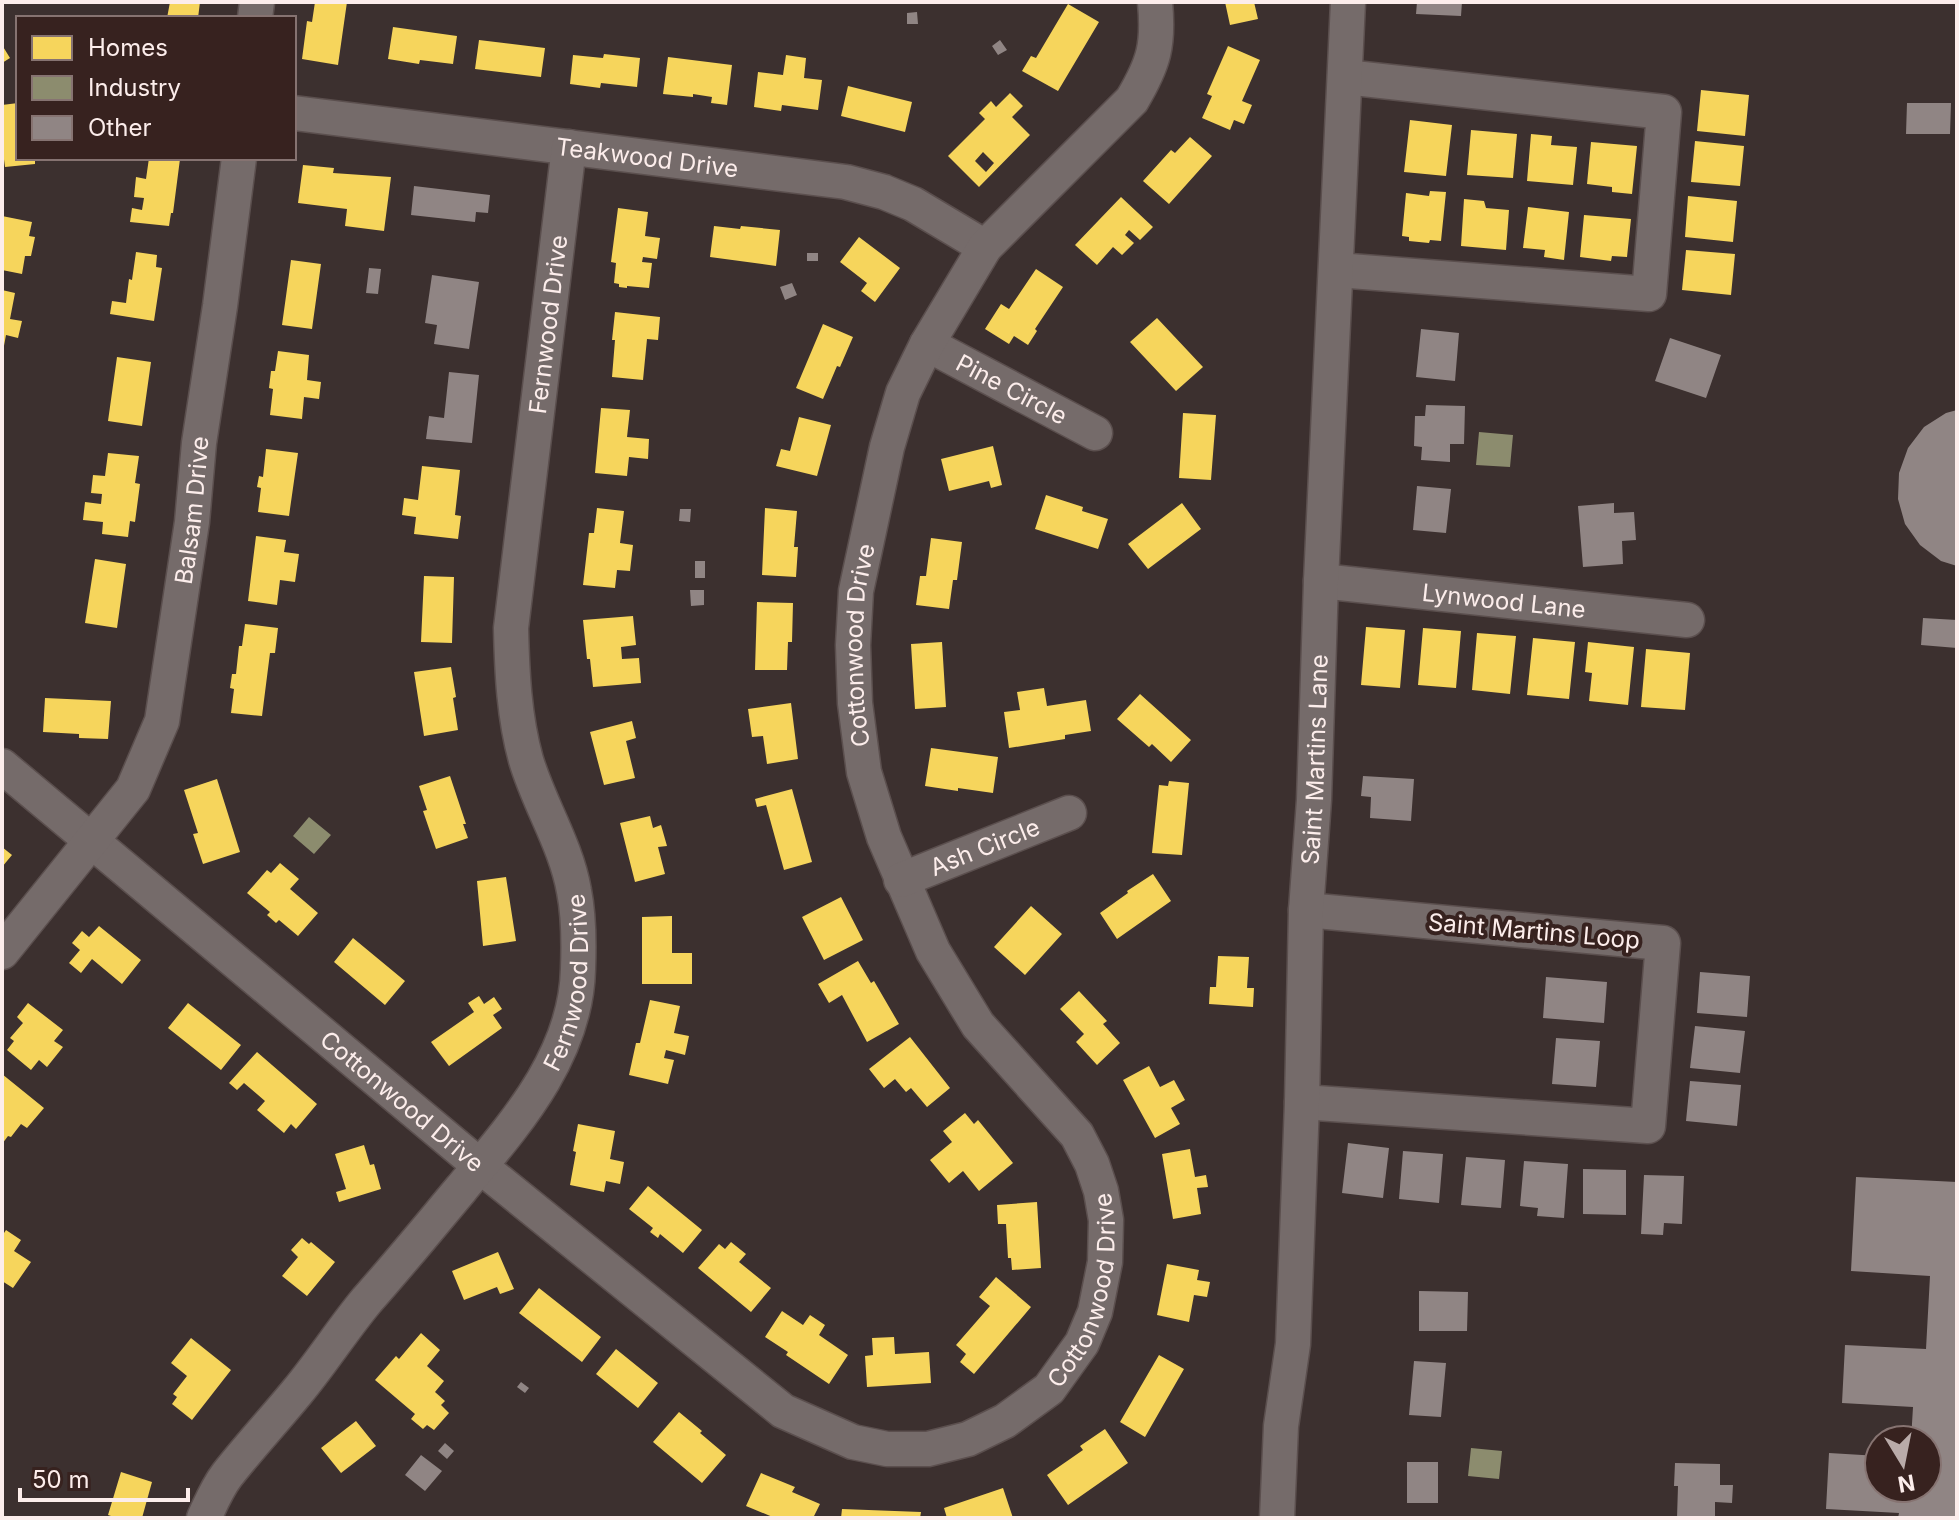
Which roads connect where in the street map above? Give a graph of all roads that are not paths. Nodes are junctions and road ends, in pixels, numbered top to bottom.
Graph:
1 (1155, 2) edge
2 (1348, 2) edge
3 (1345, 77) junction
4 (296, 113) edge
5 (569, 147) junction
6 (239, 160) edge
7 (985, 247) junction
8 (1337, 270) junction
9 (927, 344) junction
10 (1095, 433) dead end
11 (1321, 581) junction
12 (1687, 620) dead end
13 (2, 766) edge
14 (1069, 813) dead end
15 (91, 841) junction
16 (901, 880) junction
17 (1306, 910) junction
18 (2, 952) edge
19 (1302, 1102) junction
20 (480, 1166) junction
21 (204, 1518) edge
22 (1277, 1518) edge

1 - 7 street, Cottonwood Drive
2 - 3 street, Saint Martins Lane
3 - 8 street, Saint Martins Lane
3 - 8 street
4 - 5 street, Teakwood Drive
5 - 7 street, Teakwood Drive
5 - 20 street, Fernwood Drive
6 - 15 street, Balsam Drive
7 - 9 street, Cottonwood Drive
8 - 11 street, Saint Martins Lane
9 - 10 street, Pine Circle
9 - 16 street, Cottonwood Drive
11 - 12 street, Lynwood Lane
11 - 17 street, Saint Martins Lane
13 - 15 street, Cottonwood Drive
14 - 16 street, Ash Circle
15 - 18 street, Balsam Drive
15 - 20 street, Cottonwood Drive
16 - 20 street, Cottonwood Drive
17 - 19 street, Saint Martins Lane
17 - 19 street, Saint Martins Loop
19 - 22 street, Saint Martins Lane
20 - 21 street, Fernwood Drive

